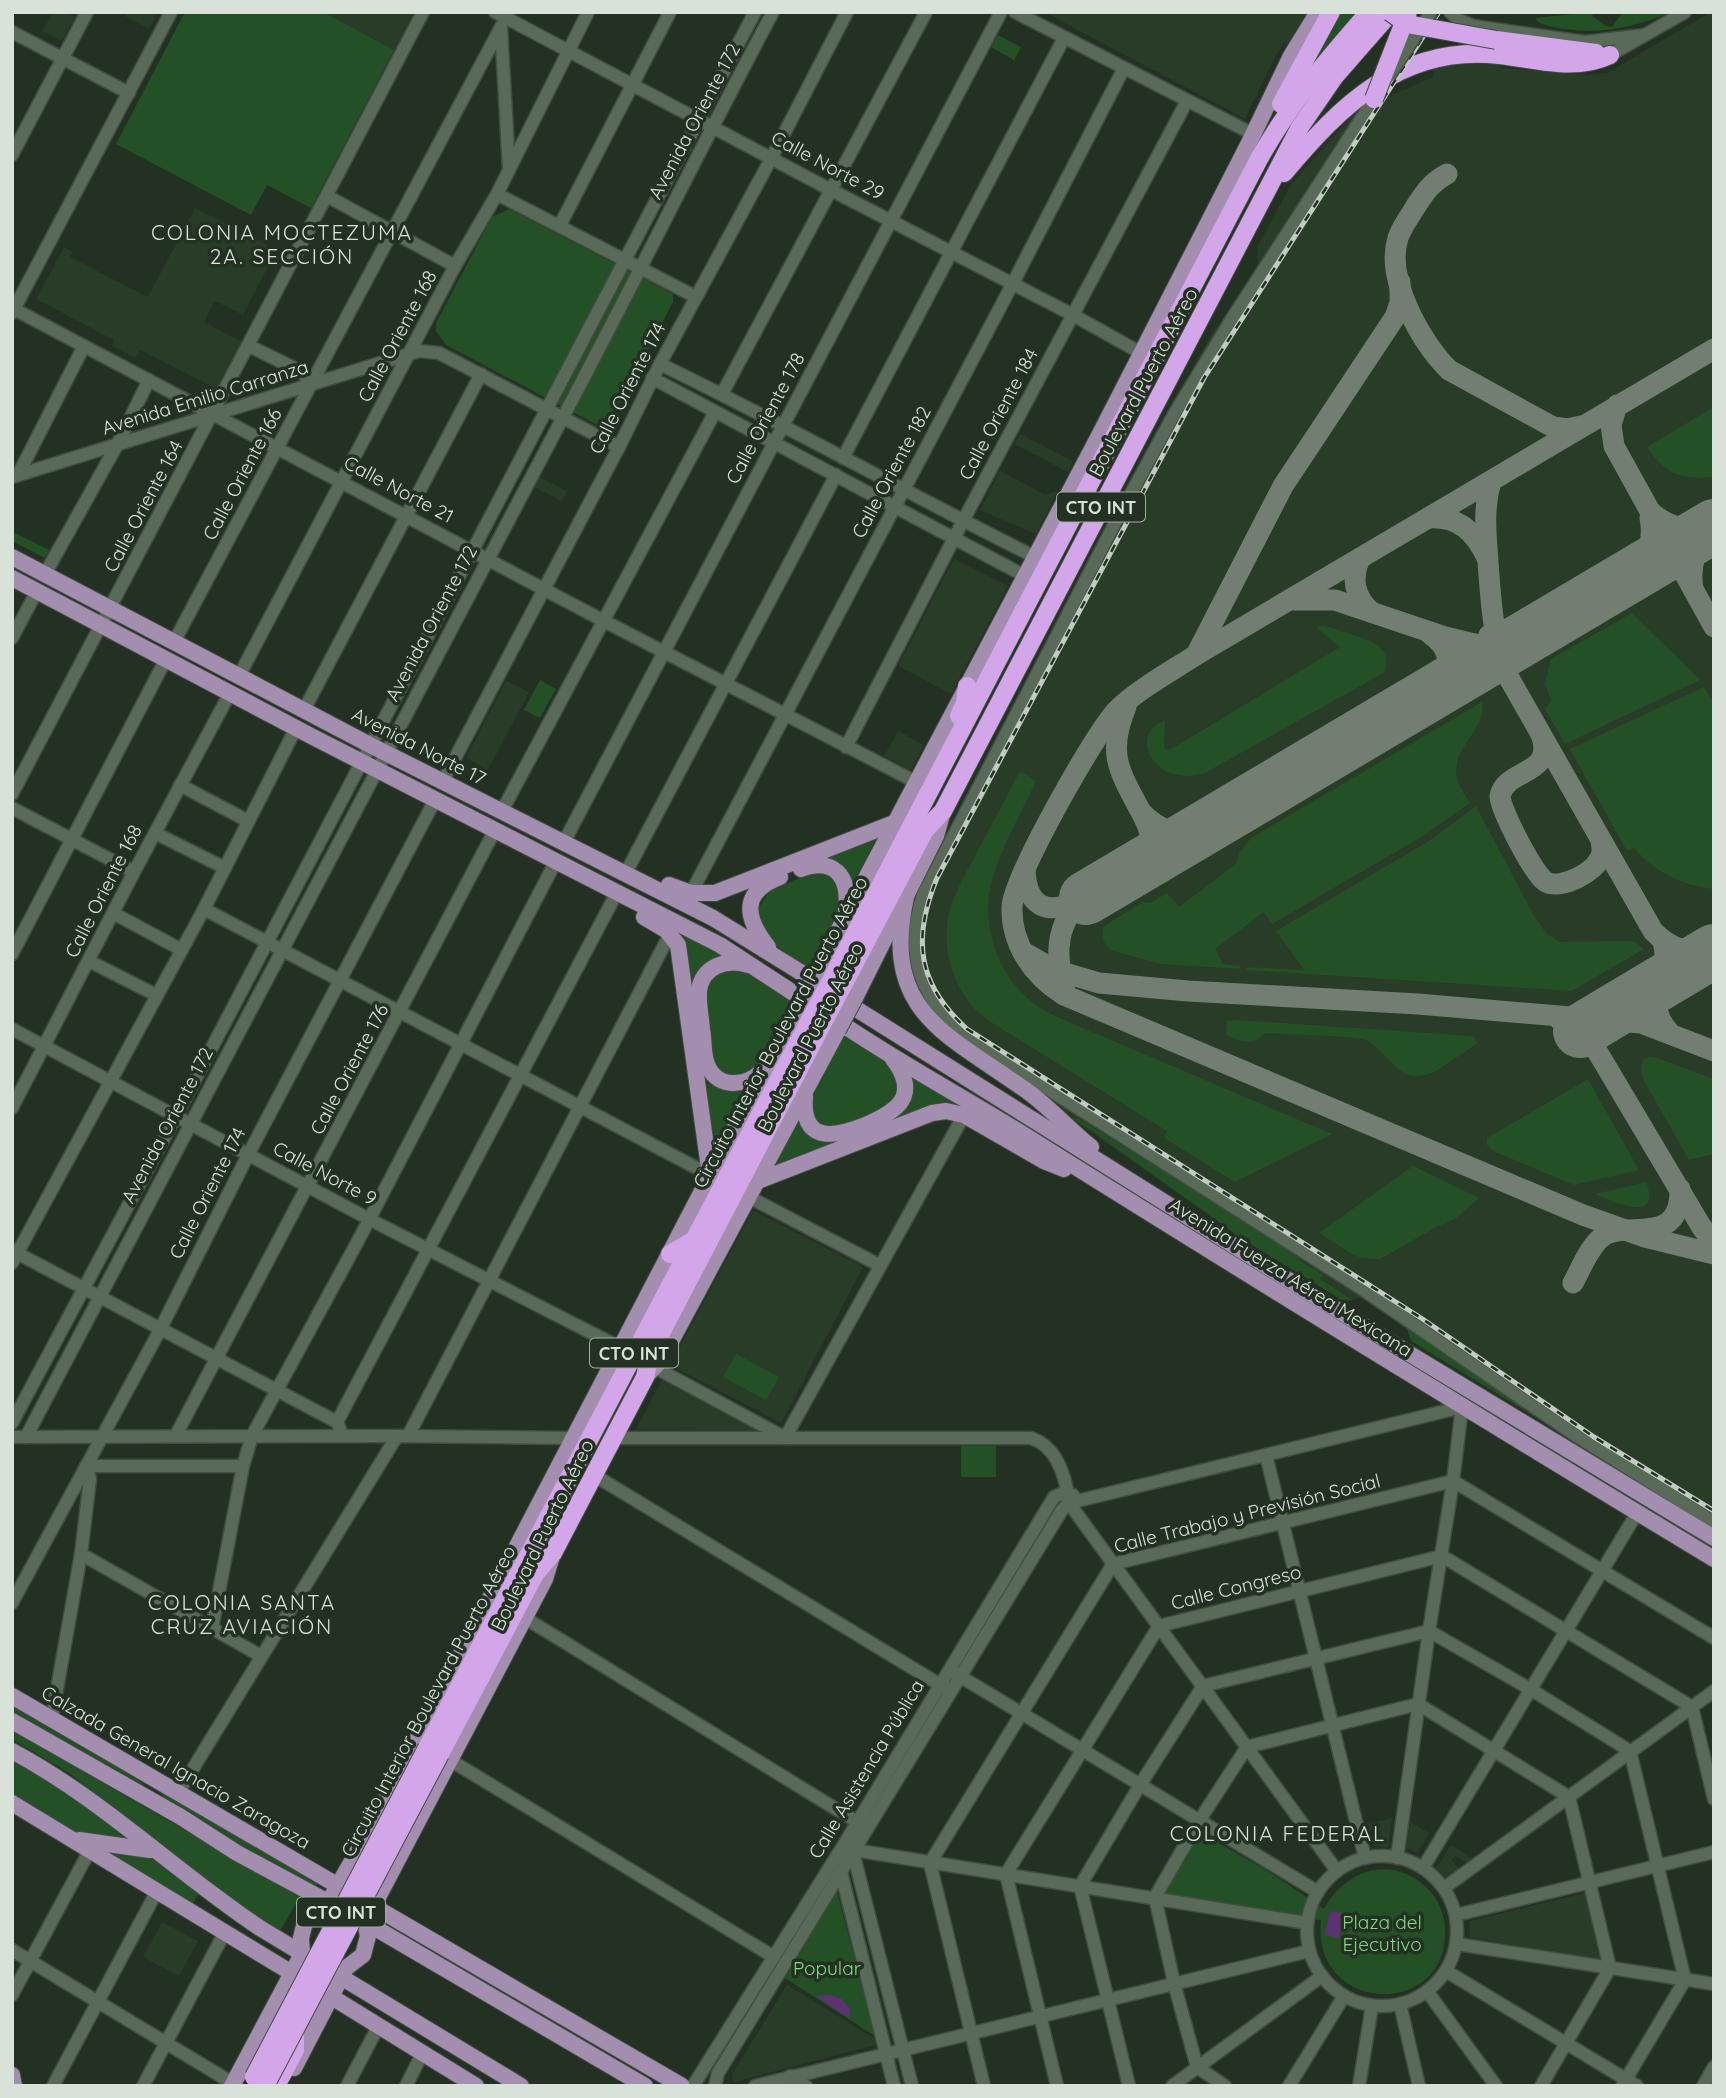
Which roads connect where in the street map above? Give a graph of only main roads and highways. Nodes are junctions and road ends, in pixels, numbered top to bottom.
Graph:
1 (1318, 12) edge
2 (1331, 12) edge
3 (1370, 12) edge
4 (1390, 12) edge
5 (1408, 12) edge
6 (1318, 35) junction
7 (1497, 47) junction
8 (1610, 55) road end
9 (1277, 83) junction
10 (1374, 99) road end
11 (1259, 159) junction
12 (1260, 202) junction
13 (1137, 394) junction
14 (1101, 432) junction
15 (12, 557) edge
16 (12, 578) edge
17 (967, 686) junction
18 (946, 759) junction
19 (943, 811) junction
20 (894, 823) junction
21 (564, 842) junction
22 (556, 861) junction
23 (906, 897) junction
24 (844, 918) junction
25 (775, 955) junction
26 (760, 971) junction
27 (834, 988) junction
28 (820, 1015) junction
29 (892, 1057) junction
30 (767, 1067) junction
31 (805, 1096) junction
32 (710, 1175) junction
33 (758, 1181) junction
34 (1104, 1185) junction
35 (1147, 1192) junction
36 (694, 1240) junction
37 (670, 1254) junction
38 (650, 1372) junction
39 (546, 1492) junction
40 (548, 1517) junction
41 (1714, 1538) edge
42 (553, 1553) junction
43 (1714, 1559) edge
44 (12, 1696) edge
45 (12, 1721) edge
46 (12, 1751) edge
47 (439, 1754) junction
48 (138, 1769) junction
49 (12, 1803) edge
50 (181, 1817) junction
51 (72, 1839) junction
52 (363, 1842) junction
53 (162, 1855) junction
54 (398, 1859) junction
55 (338, 1885) junction
56 (328, 1903) junction
57 (373, 1906) junction
58 (365, 1922) junction
59 (302, 1954) junction
60 (292, 1972) junction
61 (341, 1977) junction
62 (331, 1997) junction
63 (12, 2075) edge
64 (254, 2084) edge
65 (468, 2084) edge
66 (693, 2085) edge
67 (14, 2086) edge
68 (285, 2086) edge
69 (521, 2086) edge
70 (645, 2086) edge

1 - 9 main road, Boulevard Puerto Aéreo / CTO INT
2 - 6 highway
3 - 11 highway, Circuito Interior Boulevard Puerto Aéreo / CTO INT
4 - 7 highway, bridge
4 - 12 highway, Boulevard Puerto Aéreo / CTO INT
5 - 10 highway, bridge
6 - 9 highway
6 - 11 highway
7 - 8 highway
7 - 12 highway, bridge
9 - 14 main road, Boulevard Puerto Aéreo / CTO INT
11 - 13 highway, Circuito Interior Boulevard Puerto Aéreo / CTO INT
12 - 19 highway, Boulevard Puerto Aéreo / CTO INT
13 - 14 highway
13 - 18 highway, Circuito Interior Boulevard Puerto Aéreo / CTO INT
14 - 17 main road, Boulevard Puerto Aéreo / CTO INT
15 - 21 main road, Avenida Norte 17
16 - 22 main road, Avenida Norte 17
17 - 18 highway
17 - 20 main road, Boulevard Puerto Aéreo / CTO INT
18 - 27 highway, Circuito Interior Boulevard Puerto Aéreo / CTO INT
19 - 23 main road, Boulevard Puerto Aéreo / CTO INT
19 - 27 highway, Circuito Interior Boulevard Puerto Aéreo / CTO INT
20 - 21 main road
20 - 24 main road, Boulevard Puerto Aéreo / CTO INT
21 - 25 main road, Avenida Norte 17
22 - 26 main road, Avenida Norte 17
22 - 32 main road
23 - 27 main road, Boulevard Puerto Aéreo / CTO INT
23 - 35 main road
24 - 25 main road
24 - 27 main road, Boulevard Puerto Aéreo / CTO INT
25 - 27 main road, Avenida Norte 17
26 - 28 main road, Avenida Norte 17
26 - 30 main road
27 - 28 highway, Circuito Interior Boulevard Puerto Aéreo / CTO INT, bridge
27 - 28 main road, Boulevard Puerto Aéreo / CTO INT, bridge
27 - 35 main road, Avenida Fuerza Aérea Mexicana
28 - 29 main road, Avenida Fuerza Aérea Mexicana
28 - 30 main road, Boulevard Puerto Aéreo / CTO INT
28 - 31 main road, Boulevard Puerto Aéreo / CTO INT
28 - 36 highway, Circuito Interior Boulevard Puerto Aéreo / CTO INT
28 - 38 highway, Circuito Interior Boulevard Puerto Aéreo / CTO INT
29 - 31 main road
29 - 34 main road, Avenida Fuerza Aérea Mexicana
30 - 32 main road, Boulevard Puerto Aéreo / CTO INT
31 - 33 main road, Boulevard Puerto Aéreo / CTO INT
32 - 37 main road, Boulevard Puerto Aéreo / CTO INT
33 - 34 main road
33 - 38 main road, Boulevard Puerto Aéreo / CTO INT
34 - 43 main road, Avenida Fuerza Aérea Mexicana
35 - 41 main road, Avenida Fuerza Aérea Mexicana
36 - 37 highway
36 - 40 highway, Circuito Interior Boulevard Puerto Aéreo / CTO INT
37 - 39 main road, Boulevard Puerto Aéreo / CTO INT
38 - 42 highway, Boulevard Puerto Aéreo / CTO INT
39 - 40 highway
39 - 52 main road, Boulevard Puerto Aéreo / CTO INT
40 - 47 highway, Circuito Interior Boulevard Puerto Aéreo / CTO INT
42 - 47 highway, Circuito Interior Boulevard Puerto Aéreo / CTO INT
42 - 47 main road, Boulevard Puerto Aéreo / CTO INT
44 - 48 main road, Calzada General Ignacio Zaragoza
45 - 50 main road
46 - 53 main road
47 - 54 main road, Boulevard Puerto Aéreo / CTO INT
47 - 64 highway, Circuito Interior Boulevard Puerto Aéreo / CTO INT, bridge
47 - 64 highway, Circuito Interior Boulevard Puerto Aéreo / CTO INT, bridge
48 - 50 main road
48 - 55 main road, Calzada General Ignacio Zaragoza
49 - 51 main road
50 - 56 main road
51 - 53 main road
51 - 60 main road
52 - 54 main road
52 - 55 main road, Boulevard Puerto Aéreo / CTO INT
53 - 59 main road
54 - 57 main road, Boulevard Puerto Aéreo / CTO INT
55 - 56 main road, Boulevard Puerto Aéreo / CTO INT
55 - 57 main road, Calzada General Ignacio Zaragoza
56 - 58 main road
56 - 59 main road, Boulevard Puerto Aéreo / CTO INT
57 - 58 main road, Boulevard Puerto Aéreo / CTO INT
57 - 66 main road, Calzada General Ignacio Zaragoza
58 - 61 main road, Boulevard Puerto Aéreo / CTO INT
58 - 70 main road
59 - 60 main road, Boulevard Puerto Aéreo / CTO INT
59 - 61 main road
60 - 62 main road
60 - 64 main road, Boulevard Puerto Aéreo / CTO INT
61 - 62 main road, Boulevard Puerto Aéreo / CTO INT
61 - 69 main road
62 - 65 main road
62 - 68 main road, Boulevard Puerto Aéreo / CTO INT
63 - 67 main road

